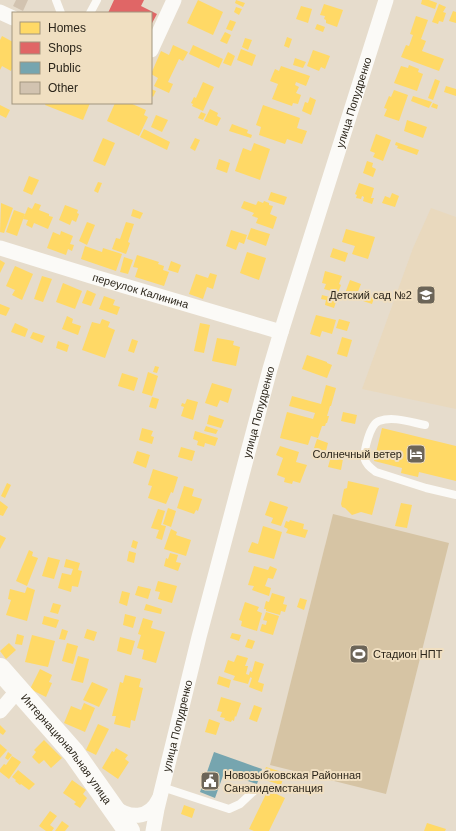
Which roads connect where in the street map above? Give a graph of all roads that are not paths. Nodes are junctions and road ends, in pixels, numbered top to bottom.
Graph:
1 (56, 0) edge
2 (96, 0) edge
3 (174, 0) edge
4 (386, 0) edge
5 (0, 12) edge
6 (61, 12) edge
7 (90, 12) edge
8 (12, 18) edge
9 (152, 48) edge
10 (0, 248) edge
11 (281, 332) junction
12 (425, 425) dead end
13 (456, 495) edge
14 (0, 669) edge
15 (18, 690) junction
16 (0, 711) edge
17 (162, 790) junction
18 (254, 791) dead end
19 (111, 805) junction
20 (129, 831) edge
21 (153, 831) edge

1 - 6 lane
2 - 7 lane
3 - 9 street
4 - 11 street, улица Попудренко
5 - 8 street
10 - 11 street, переулок Калинина
11 - 17 street, улица Попудренко
12 - 13 lane
14 - 15 street, Интернациональная улица
15 - 16 street
15 - 19 street, Интернациональная улица
17 - 18 lane
17 - 19 street
17 - 21 street, улица Попудренко
19 - 20 street, Интернациональная улица

